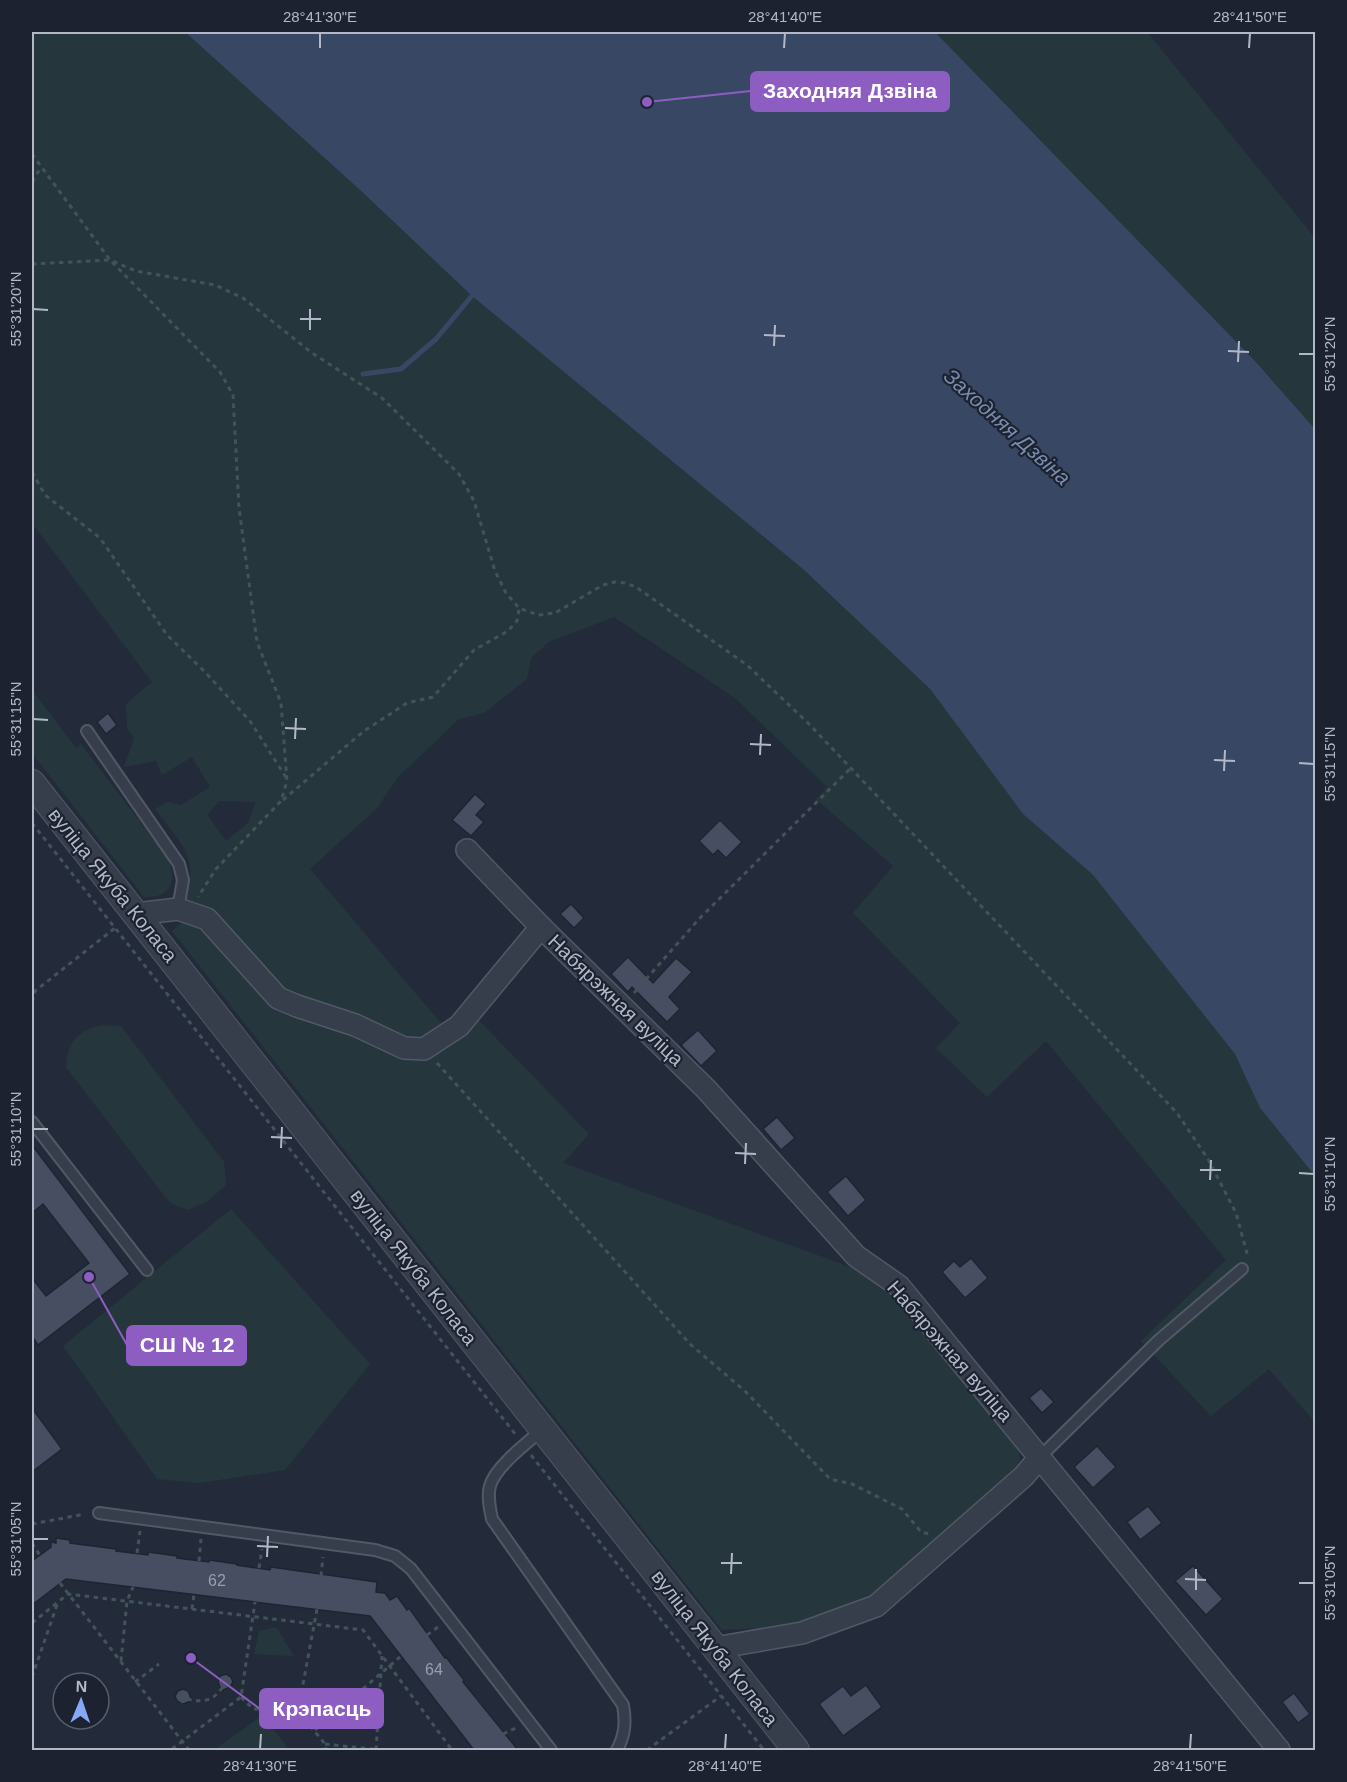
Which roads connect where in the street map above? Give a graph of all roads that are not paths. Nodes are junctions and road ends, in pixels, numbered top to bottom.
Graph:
1 (87, 731) dead end
2 (32, 783) edge
3 (468, 850) dead end
4 (184, 910) junction
5 (136, 914) junction
6 (542, 927) junction
7 (32, 1122) edge
8 (1246, 1265) road end
9 (147, 1270) dead end
10 (533, 1438) junction
11 (1040, 1457) junction
12 (99, 1512) road end
13 (715, 1648) junction
14 (552, 1750) edge
15 (617, 1750) edge
16 (796, 1750) edge
17 (1279, 1750) edge

1 - 4 lane
2 - 5 street, вуліца Якуба Коласа
3 - 6 street, Набярэжная вуліца
4 - 5 street
4 - 6 street
5 - 10 street, вуліца Якуба Коласа
6 - 11 street, Набярэжная вуліца
7 - 9 lane
8 - 11 lane
10 - 13 street, вуліца Якуба Коласа
10 - 15 lane
11 - 13 street
11 - 17 street, Набярэжная вуліца
12 - 14 lane
13 - 16 street, вуліца Якуба Коласа

